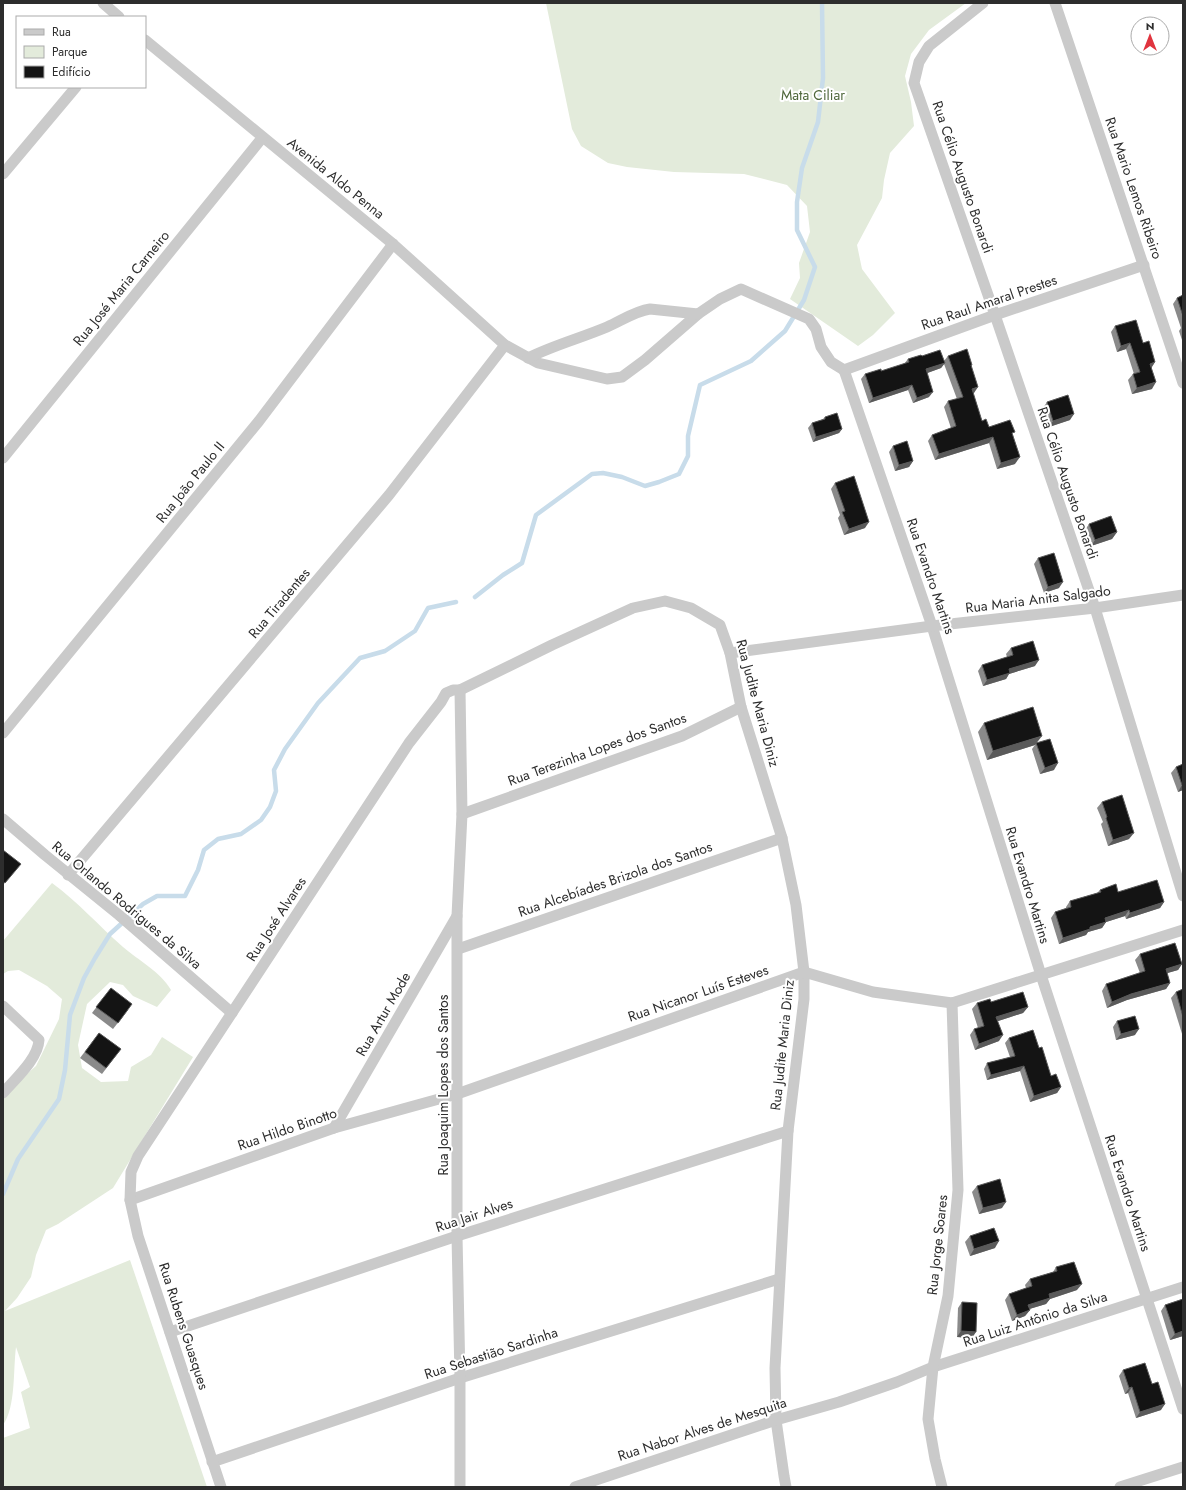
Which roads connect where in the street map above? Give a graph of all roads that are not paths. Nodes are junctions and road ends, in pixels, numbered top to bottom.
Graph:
1 (103, 3) edge
2 (983, 3) edge
3 (1056, 3) edge
4 (118, 16) edge
5 (146, 41) edge
6 (75, 88) edge
7 (262, 138) junction
8 (3, 174) edge
9 (392, 244) junction
10 (1144, 266) junction
11 (698, 314) junction
12 (995, 315) junction
13 (505, 344) junction
14 (528, 358) junction
15 (844, 370) junction
16 (1183, 383) edge
17 (3, 458) edge
18 (1183, 595) edge
19 (1095, 608) junction
20 (932, 626) junction
21 (730, 653) junction
22 (457, 690) junction
23 (741, 707) junction
24 (3, 733) edge
25 (462, 814) junction
26 (3, 819) edge
27 (782, 838) junction
28 (68, 875) junction
29 (1183, 896) edge
30 (457, 916) junction
31 (1183, 930) edge
32 (458, 949) junction
33 (804, 972) junction
34 (1041, 975) junction
35 (952, 1003) junction
36 (3, 1006) edge
37 (232, 1013) junction
38 (3, 1093) edge
39 (457, 1094) junction
40 (334, 1128) junction
41 (788, 1131) junction
42 (132, 1172) joint
43 (130, 1200) junction
44 (457, 1236) junction
45 (780, 1279) junction
46 (1183, 1287) edge
47 (1147, 1298) junction
48 (170, 1332) junction
49 (933, 1367) junction
50 (460, 1378) junction
51 (897, 1382) joint
52 (1183, 1409) edge
53 (776, 1420) junction
54 (212, 1462) junction
55 (1183, 1467) edge
56 (588, 1485) edge
57 (221, 1487) edge
58 (460, 1487) edge
59 (575, 1487) edge
60 (786, 1487) edge
61 (942, 1487) edge
62 (1120, 1487) edge

1 - 4 street
2 - 12 street, Rua Célio Augusto Bonardi
3 - 10 street, Rua Mario Lemos Ribeiro
5 - 7 street, Avenida Aldo Penna
6 - 8 street
7 - 9 street, Avenida Aldo Penna
7 - 17 street, Rua José Maria Carneiro
9 - 13 street, Avenida Aldo Penna
9 - 24 street, Rua João Paulo II
10 - 12 street, Rua Raul Amaral Prestes
10 - 16 street, Rua Mario Lemos Ribeiro
11 - 14 street
11 - 14 street, Avenida Aldo Penna
11 - 15 street, Avenida Aldo Penna
12 - 15 street, Rua Raul Amaral Prestes
12 - 19 street, Rua Célio Augusto Bonardi
13 - 14 street, Avenida Aldo Penna
13 - 28 street, Rua Tiradentes
15 - 20 street, Rua Evandro Martins
18 - 19 street, Rua Maria Anita Salgado
19 - 20 street, Rua Maria Anita Salgado
19 - 29 street, Rua Célio Augusto Bonardi
20 - 21 street, Rua Maria Anita Salgado
20 - 34 street, Rua Evandro Martins
21 - 22 street, Rua Judite Maria Diniz
21 - 23 street, Rua Judite Maria Diniz
22 - 25 street, Rua Joaquim Lopes dos Santos
22 - 37 street, Rua José Alvares
23 - 25 street, Rua Terezinha Lopes dos Santos
23 - 27 street, Rua Judite Maria Diniz
25 - 30 street, Rua Joaquim Lopes dos Santos
26 - 28 street, Rua Orlando Rodrigues da Silva
27 - 32 street, Rua Alcebíades Brizola dos Santos
27 - 33 street, Rua Judite Maria Diniz
28 - 37 street, Rua Orlando Rodrigues da Silva
30 - 32 street, Rua Joaquim Lopes dos Santos
30 - 40 street, Rua Artur Mode
31 - 34 street
32 - 39 street, Rua Joaquim Lopes dos Santos
33 - 35 street
33 - 39 street, Rua Nicanor Luís Esteves
33 - 41 street, Rua Judite Maria Diniz
34 - 35 street
34 - 47 street, Rua Evandro Martins
35 - 49 street, Rua Jorge Soares
36 - 38 street
37 - 42 street, Rua José Alvares
39 - 40 street, Rua Hildo Binotto
39 - 44 street, Rua Joaquim Lopes dos Santos
40 - 43 street, Rua Hildo Binotto
41 - 44 street, Rua Jair Alves
41 - 45 street, Rua Judite Maria Diniz
42 - 43 street, Rua Rubens Guasques
43 - 48 street, Rua Rubens Guasques
44 - 48 street, Rua Jair Alves
44 - 50 street, Rua Joaquim Lopes dos Santos
45 - 50 street, Rua Sebastião Sardinha
45 - 53 street, Rua Judite Maria Diniz
46 - 47 street, Rua Luiz Antônio da Silva
47 - 49 street, Rua Luiz Antônio da Silva
47 - 52 street, Rua Evandro Martins
48 - 54 street, Rua Rubens Guasques
49 - 51 street, Rua Luiz Antônio da Silva
49 - 61 street, Rua Jorge Soares
50 - 54 street, Rua Sebastião Sardinha
50 - 58 street, Rua Joaquim Lopes dos Santos
51 - 53 street, Rua Nabor Alves de Mesquita
53 - 56 street, Rua Nabor Alves de Mesquita
53 - 60 street, Rua Judite Maria Diniz
54 - 57 street, Rua Rubens Guasques
55 - 62 street
56 - 59 street, Rua Nabor Alves de Mesquita

